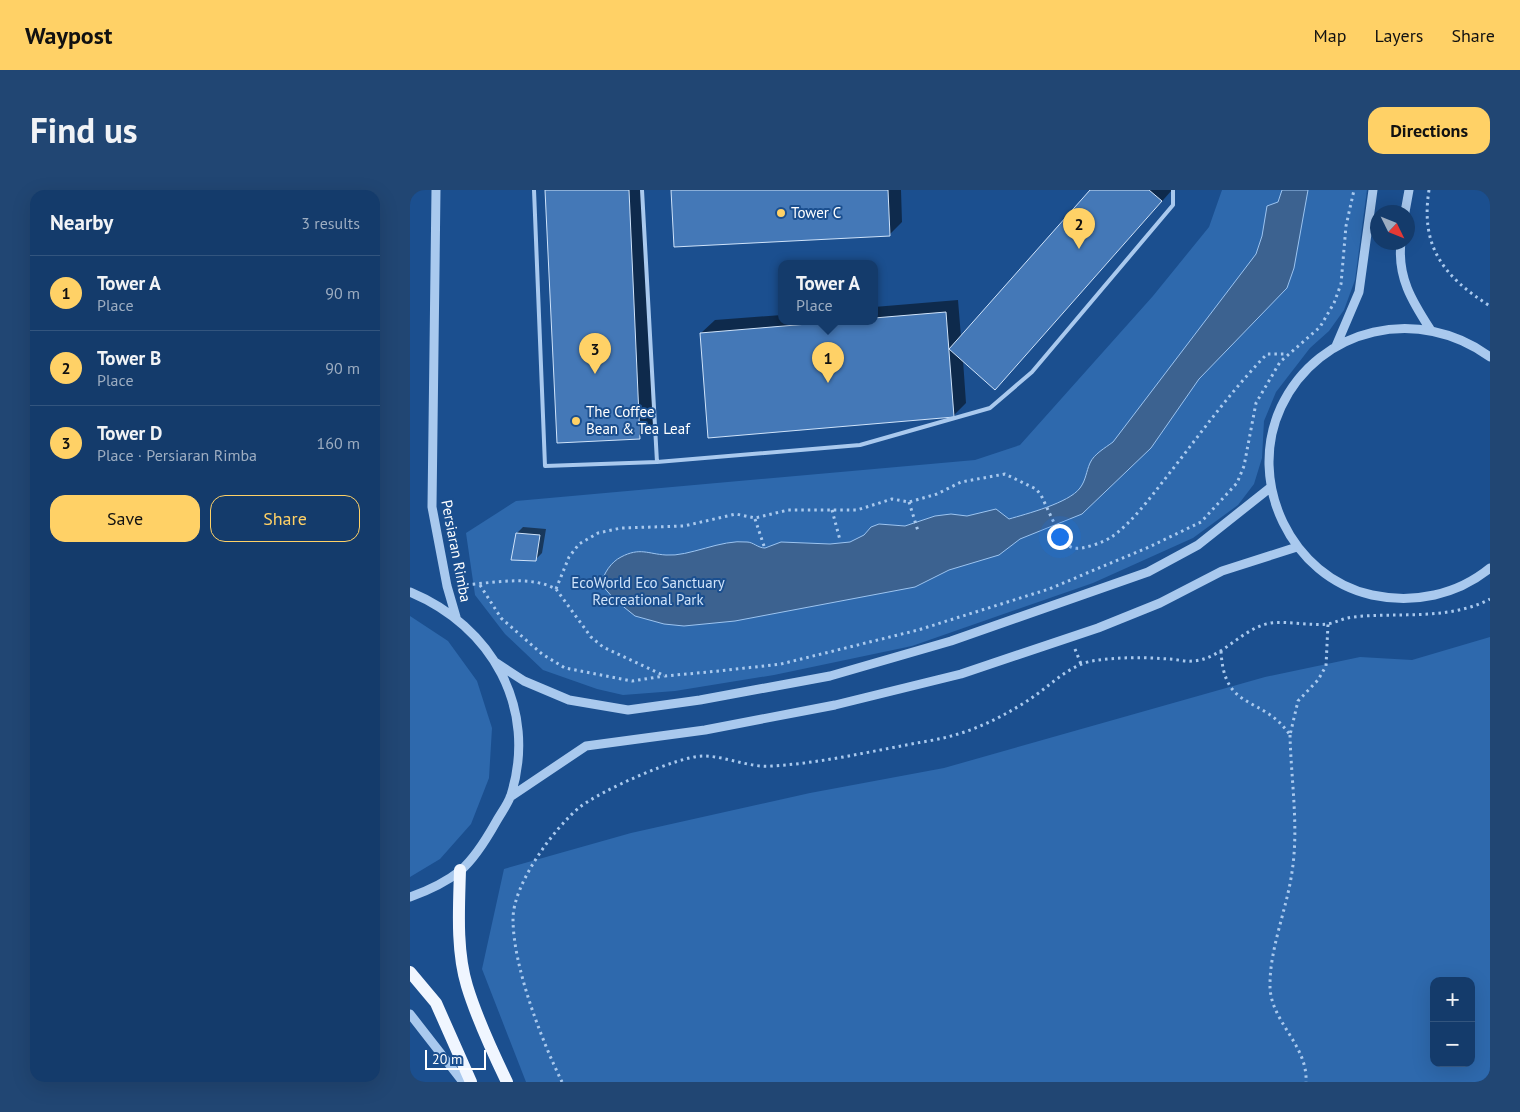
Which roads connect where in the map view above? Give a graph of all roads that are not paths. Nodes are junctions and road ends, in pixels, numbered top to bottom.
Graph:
1 (436, 190) edge
2 (534, 190) edge
3 (642, 190) edge
4 (1173, 190) edge
5 (1373, 190) edge
6 (1409, 190) edge
7 (1406, 205) edge
8 (1400, 250) edge
9 (1430, 329) junction
10 (1336, 346) junction
11 (1490, 357) edge
12 (657, 462) junction
13 (1271, 487) junction
14 (1297, 547) junction
15 (1490, 568) edge
16 (410, 592) edge
17 (456, 617) junction
18 (495, 662) junction
19 (510, 797) junction
20 (460, 870) junction
21 (410, 897) edge
22 (410, 972) edge
23 (410, 1014) edge
24 (463, 1082) edge
25 (471, 1082) edge
26 (507, 1082) edge

1 - 17 street, Persiaran Rimba
2 - 12 lane
3 - 12 lane
4 - 12 lane
5 - 10 street
6 - 7 street
8 - 9 street
9 - 10 street
9 - 11 street
10 - 13 street
13 - 14 street
13 - 18 street
14 - 15 street
14 - 19 street
16 - 17 street
17 - 18 street
18 - 19 street
19 - 20 street
20 - 21 street
20 - 26 main road
22 - 25 main road
23 - 24 street

